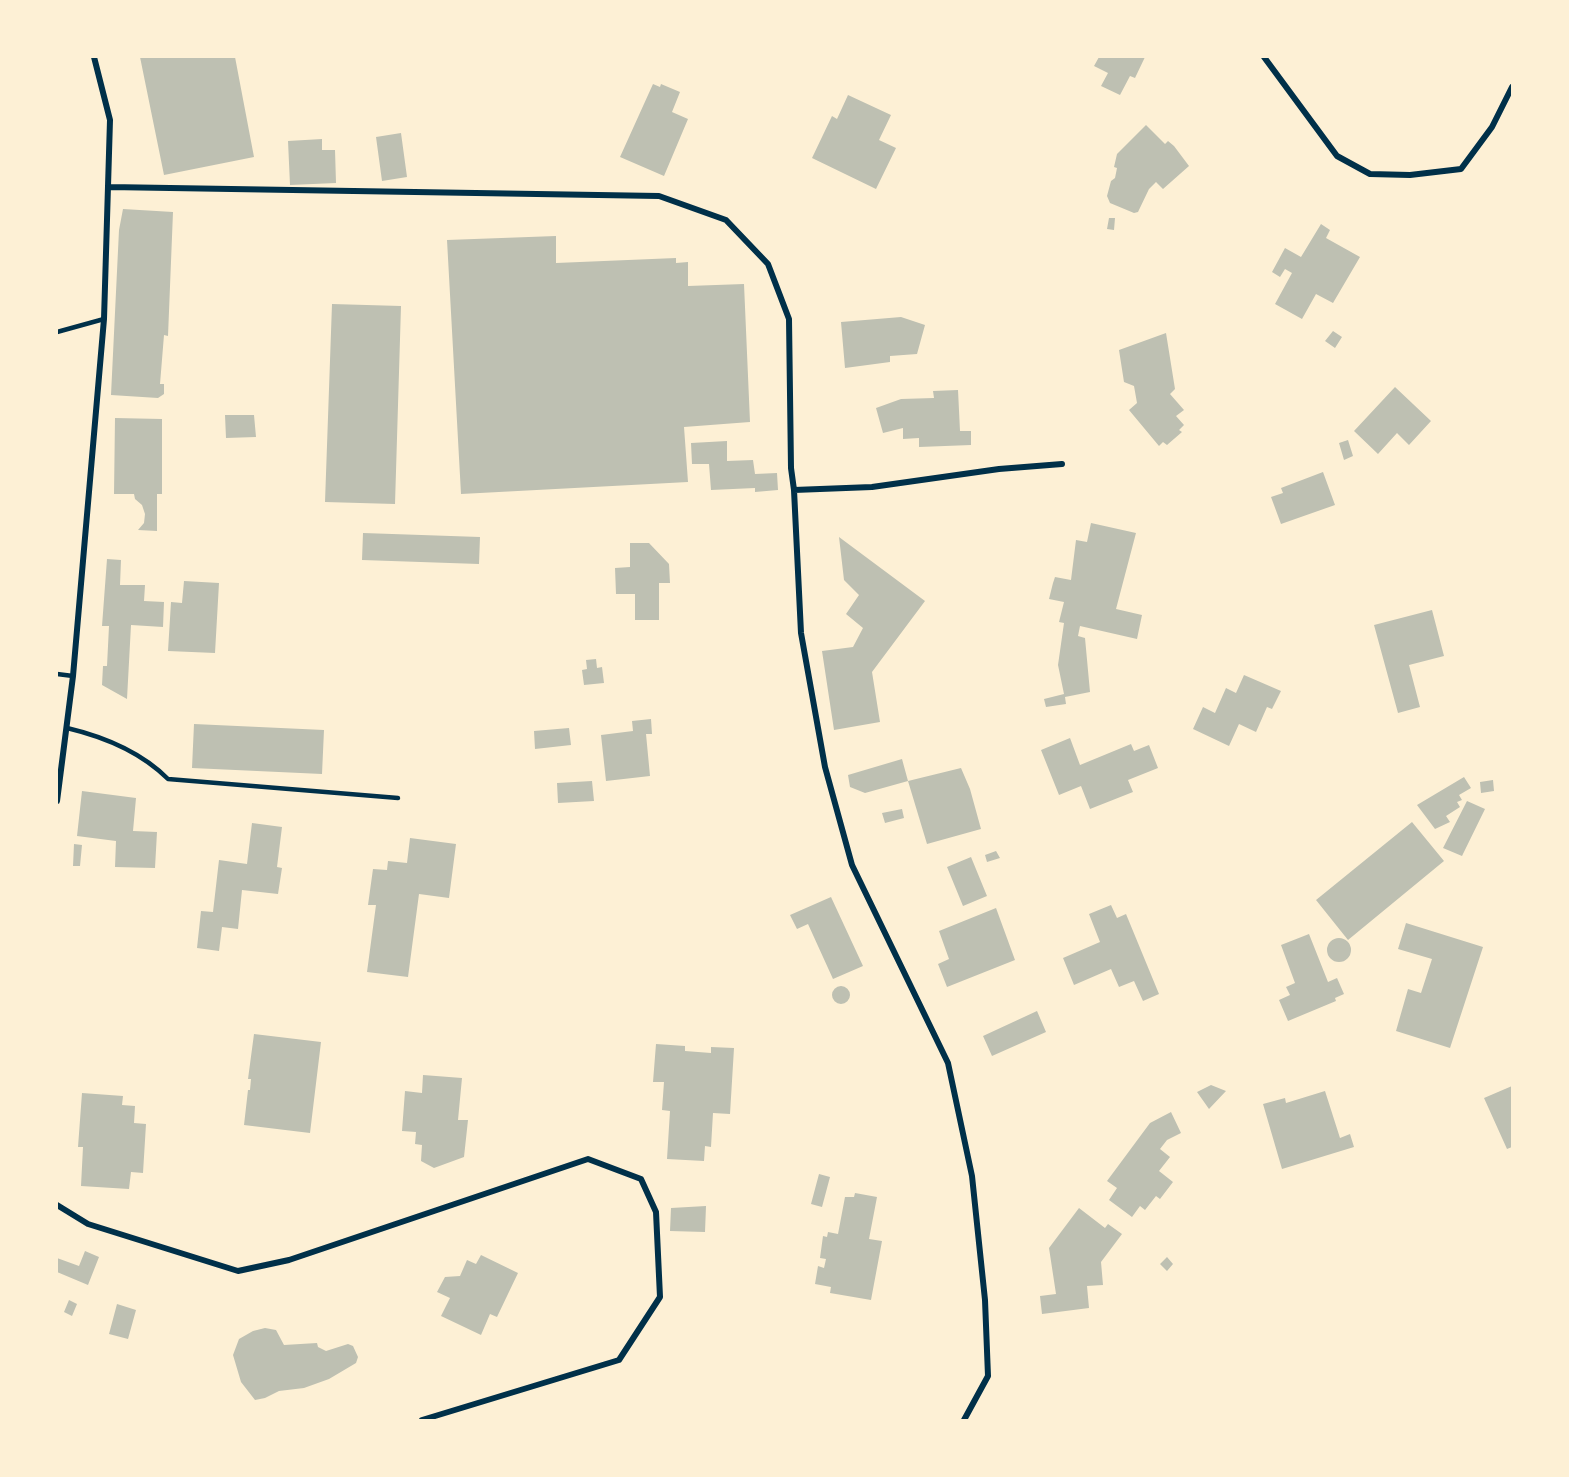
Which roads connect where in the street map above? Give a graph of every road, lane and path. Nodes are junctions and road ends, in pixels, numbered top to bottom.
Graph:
1 (94, 57) edge
2 (1264, 57) edge
3 (1512, 87) edge
4 (109, 187) junction
5 (104, 319) junction
6 (57, 332) edge
7 (1062, 464) dead end
8 (794, 490) junction
9 (57, 674) edge
10 (73, 676) junction
11 (68, 728) junction
12 (398, 798) dead end
13 (57, 801) edge
14 (57, 1205) edge
15 (422, 1420) edge
16 (964, 1420) edge

1 - 4 street
2 - 3 street
4 - 5 street
4 - 8 street
5 - 6 lane
5 - 10 street
7 - 8 street
8 - 16 street
9 - 10 lane
10 - 11 street
11 - 12 lane
11 - 13 street
14 - 15 street

